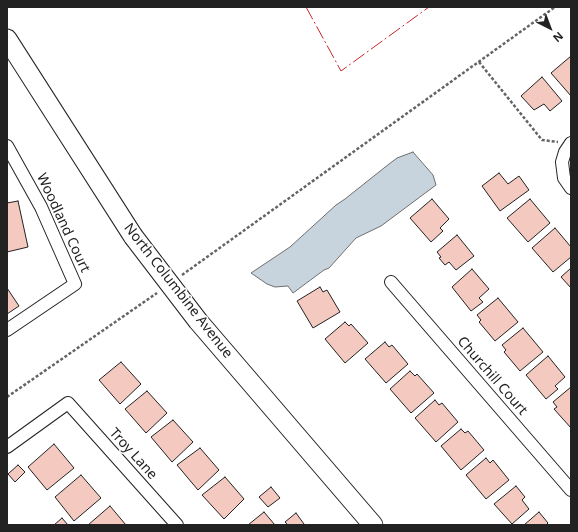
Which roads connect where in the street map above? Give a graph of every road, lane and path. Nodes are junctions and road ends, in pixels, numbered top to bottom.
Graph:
1 (555, 7) edge
2 (7, 39) edge
3 (478, 62) junction
4 (570, 143) edge
5 (7, 146) edge
6 (571, 188) edge
7 (177, 278) dead end
8 (391, 282) dead end
9 (158, 292) dead end
10 (7, 330) edge
11 (7, 397) edge
12 (7, 447) edge
13 (571, 490) edge
14 (177, 525) edge
15 (373, 525) edge

1 - 3 path
2 - 15 main road, North Columbine Avenue, bridge
3 - 4 path
3 - 7 path
4 - 6 street
5 - 10 street, Woodland Court
8 - 13 street, Churchill Court
9 - 11 path
12 - 14 street, Troy Lane

